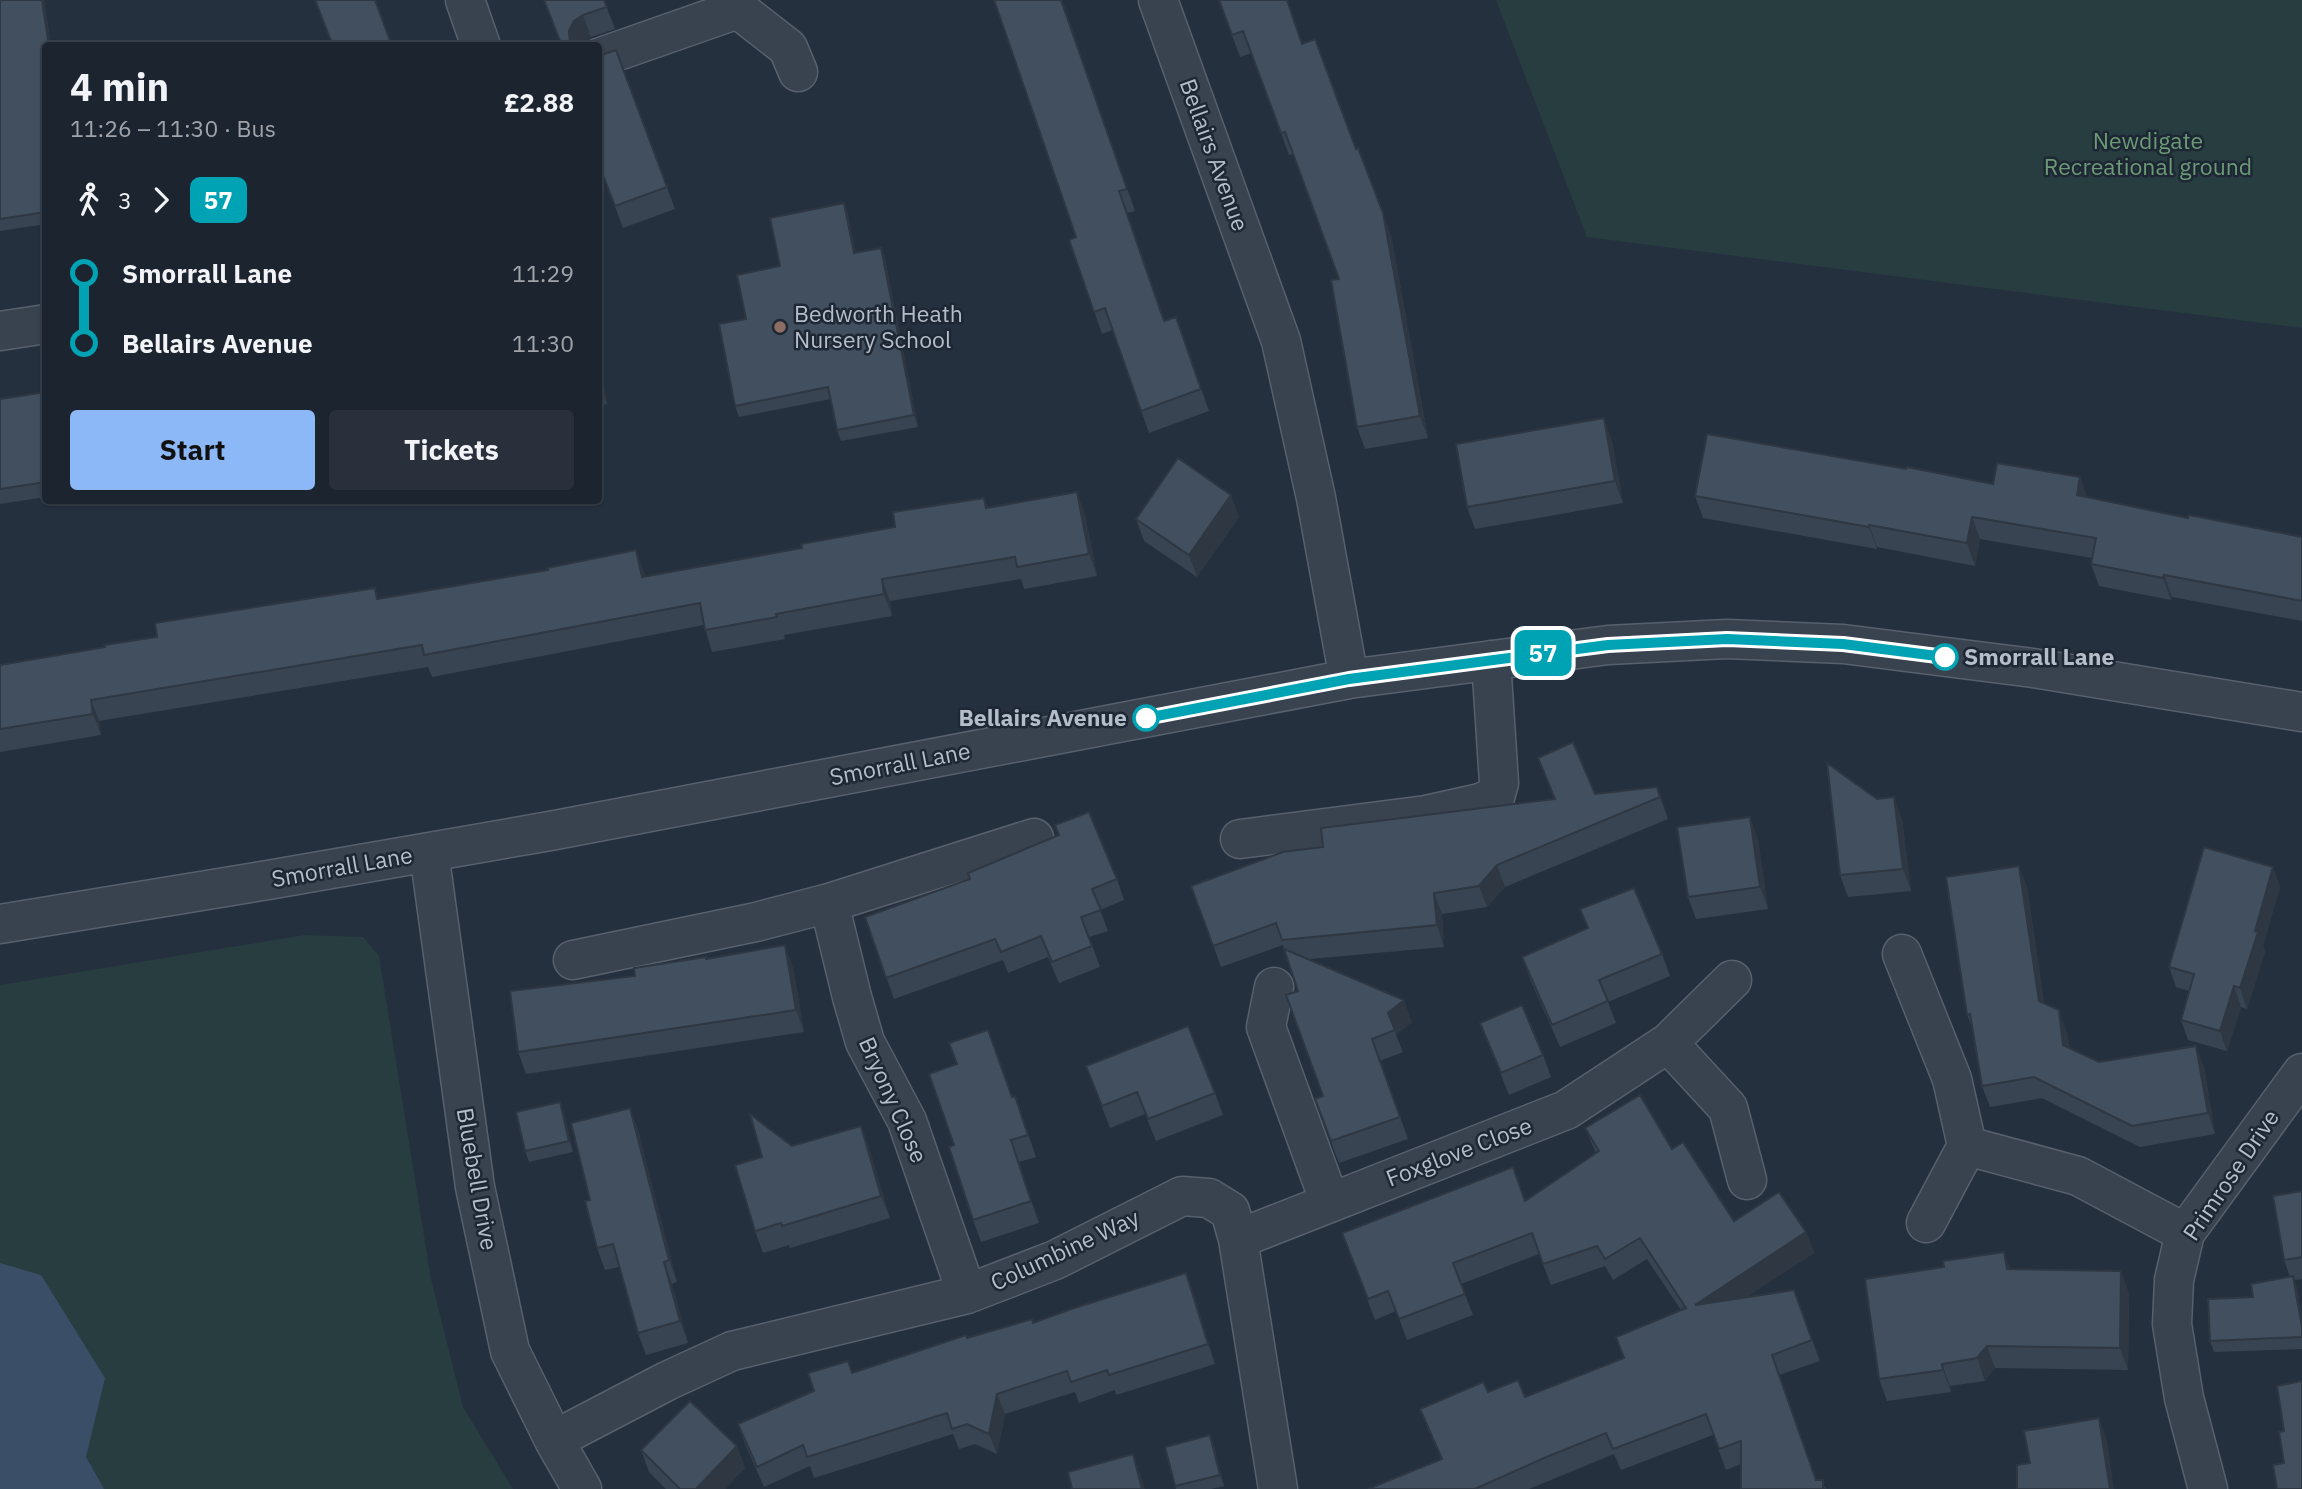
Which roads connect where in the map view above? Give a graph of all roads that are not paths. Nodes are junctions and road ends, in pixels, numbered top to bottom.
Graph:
1 (465, 0) edge
2 (1158, 0) edge
3 (738, 5) edge
4 (480, 42) edge
5 (602, 56) edge
6 (798, 72) dead end
7 (42, 325) edge
8 (0, 331) edge
9 (1491, 660) junction
10 (1349, 679) junction
11 (2302, 712) edge
12 (1034, 838) dead end
13 (1240, 839) dead end
14 (429, 852) junction
15 (829, 903) junction
16 (0, 924) edge
17 (1902, 954) dead end
18 (573, 960) dead end
19 (1732, 980) dead end
20 (1274, 987) dead end
21 (1668, 1043) junction
22 (2302, 1073) edge
23 (1967, 1146) junction
24 (1747, 1180) dead end
25 (1330, 1203) junction
26 (1926, 1223) dead end
27 (2185, 1233) junction
28 (1238, 1239) junction
29 (967, 1294) junction
30 (554, 1440) junction
31 (582, 1489) edge
32 (1278, 1489) edge
33 (2208, 1489) edge

1 - 4 street
2 - 10 street, Bellairs Avenue
3 - 5 street
3 - 6 street
7 - 8 street
9 - 10 street, Smorrall Lane
9 - 11 street, Smorrall Lane
9 - 13 street
10 - 14 street, Smorrall Lane
12 - 15 street
14 - 16 street, Smorrall Lane
14 - 30 street, Bluebell Drive
15 - 18 street
15 - 29 street, Bryony Close
17 - 23 street
19 - 21 street, Foxglove Close
20 - 25 street
21 - 24 street
21 - 25 street, Foxglove Close
22 - 27 street, Primrose Drive
23 - 26 street
23 - 27 street
25 - 28 street, Foxglove Close
27 - 33 street, Primrose Drive
28 - 29 street, Columbine Way
28 - 32 street, Columbine Way
29 - 30 street, Columbine Way
30 - 31 street, Bluebell Drive

